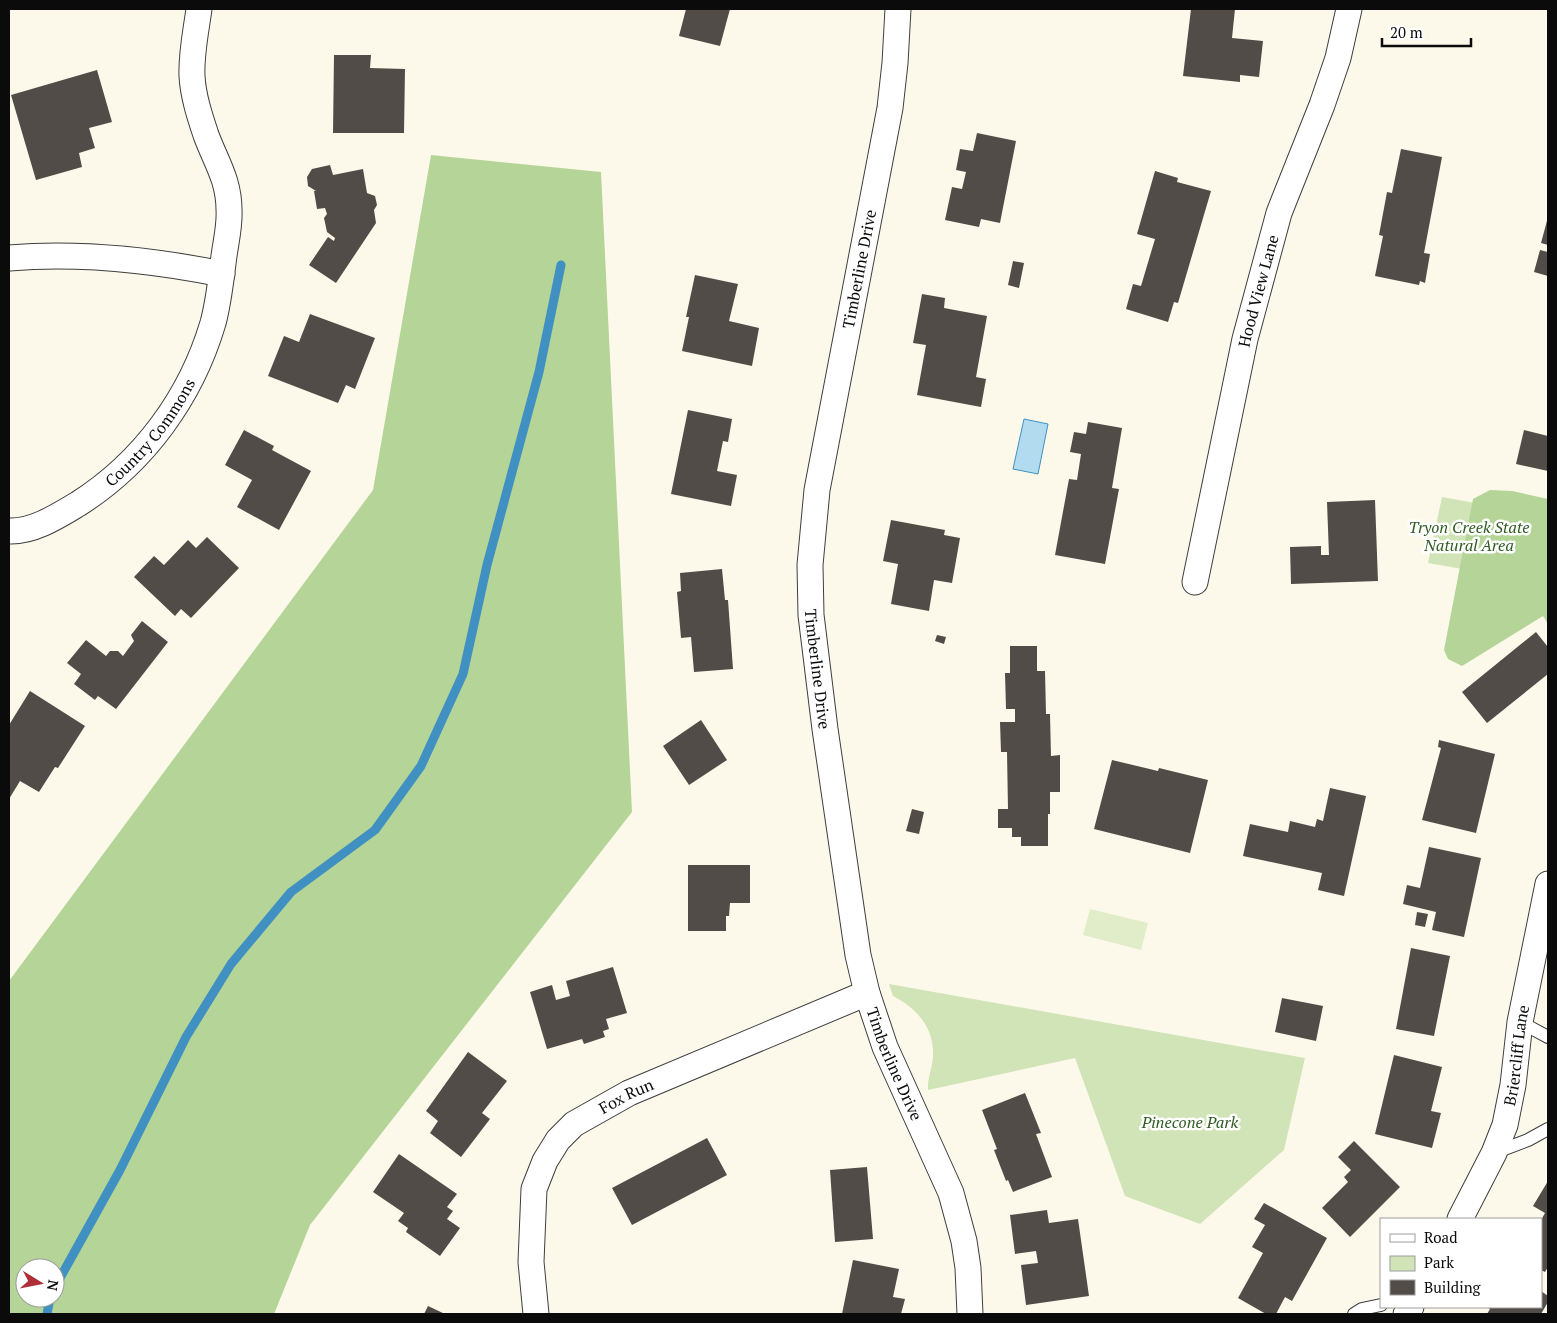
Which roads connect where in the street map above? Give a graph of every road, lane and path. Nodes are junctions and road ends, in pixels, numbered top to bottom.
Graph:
1 (199, 9) edge
2 (898, 9) edge
3 (1349, 9) edge
4 (9, 258) edge
5 (222, 274) junction
6 (9, 531) edge
7 (1195, 582) dead end
8 (1548, 884) edge
9 (867, 993) junction
10 (1520, 1022) junction
11 (1548, 1037) edge
12 (1548, 1128) edge
13 (1494, 1153) junction
14 (1461, 1218) edge
15 (1380, 1305) edge
16 (536, 1314) edge
17 (970, 1314) edge
18 (1354, 1314) edge

1 - 5 street, Country Commons
2 - 9 street, Timberline Drive
3 - 7 street, Hood View Lane
4 - 5 street
5 - 6 street, Country Commons
8 - 10 street, Briercliff Lane
9 - 16 street, Fox Run
9 - 17 street, Timberline Drive
10 - 11 lane
10 - 13 street, Briercliff Lane
12 - 13 lane
13 - 14 street, Briercliff Lane
15 - 18 lane

